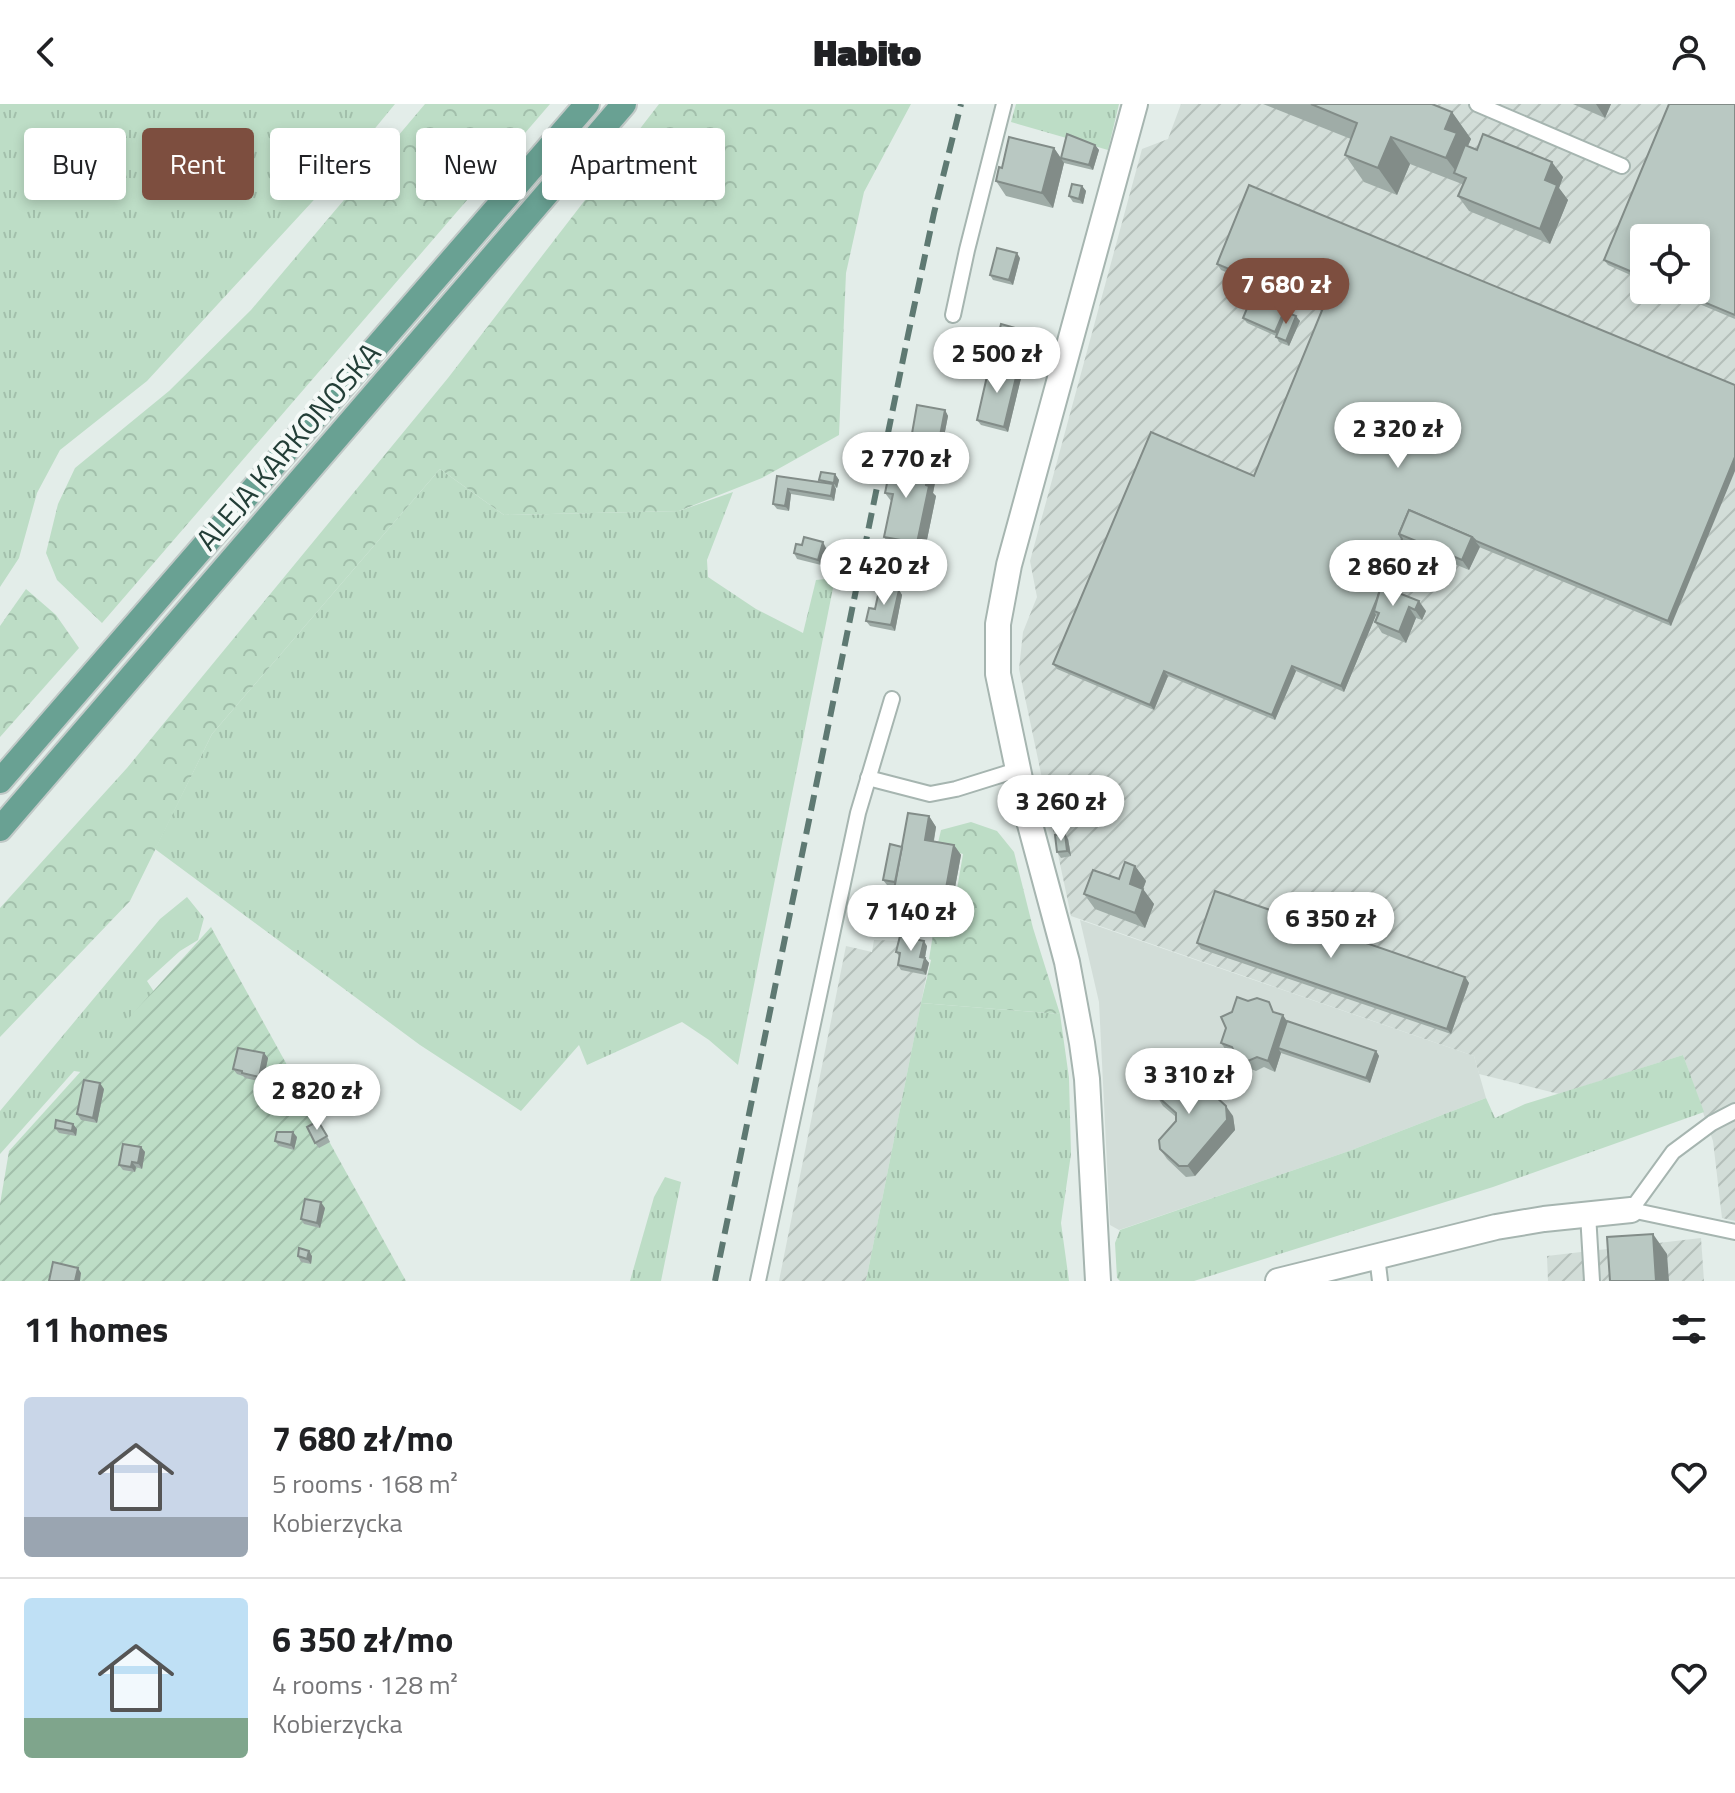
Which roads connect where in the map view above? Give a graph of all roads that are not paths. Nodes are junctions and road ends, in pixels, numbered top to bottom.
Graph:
1 (587, 104) edge
2 (624, 104) edge
3 (1004, 104) edge
4 (1135, 104) edge
5 (1477, 104) edge
6 (1622, 166) dead end
7 (953, 315) dead end
8 (892, 699) dead end
9 (1017, 770) junction
10 (868, 778) junction
11 (0, 781) edge
12 (0, 829) edge
13 (1735, 1111) edge
14 (1631, 1210) junction
15 (1588, 1214) junction
16 (1735, 1232) edge
17 (1377, 1256) junction
18 (758, 1281) edge
19 (1098, 1281) edge
20 (1278, 1281) edge
21 (1380, 1281) edge
22 (1592, 1281) edge

1 - 11 main road, ALEJA KARKONOSKA
2 - 12 main road, ALEJA KARKONOSKA
3 - 7 lane
4 - 9 street
5 - 6 lane
8 - 10 lane
9 - 10 lane
9 - 19 street
10 - 18 lane
13 - 14 lane
14 - 15 street
14 - 16 lane
15 - 17 street
15 - 22 lane
17 - 20 street
17 - 21 lane

